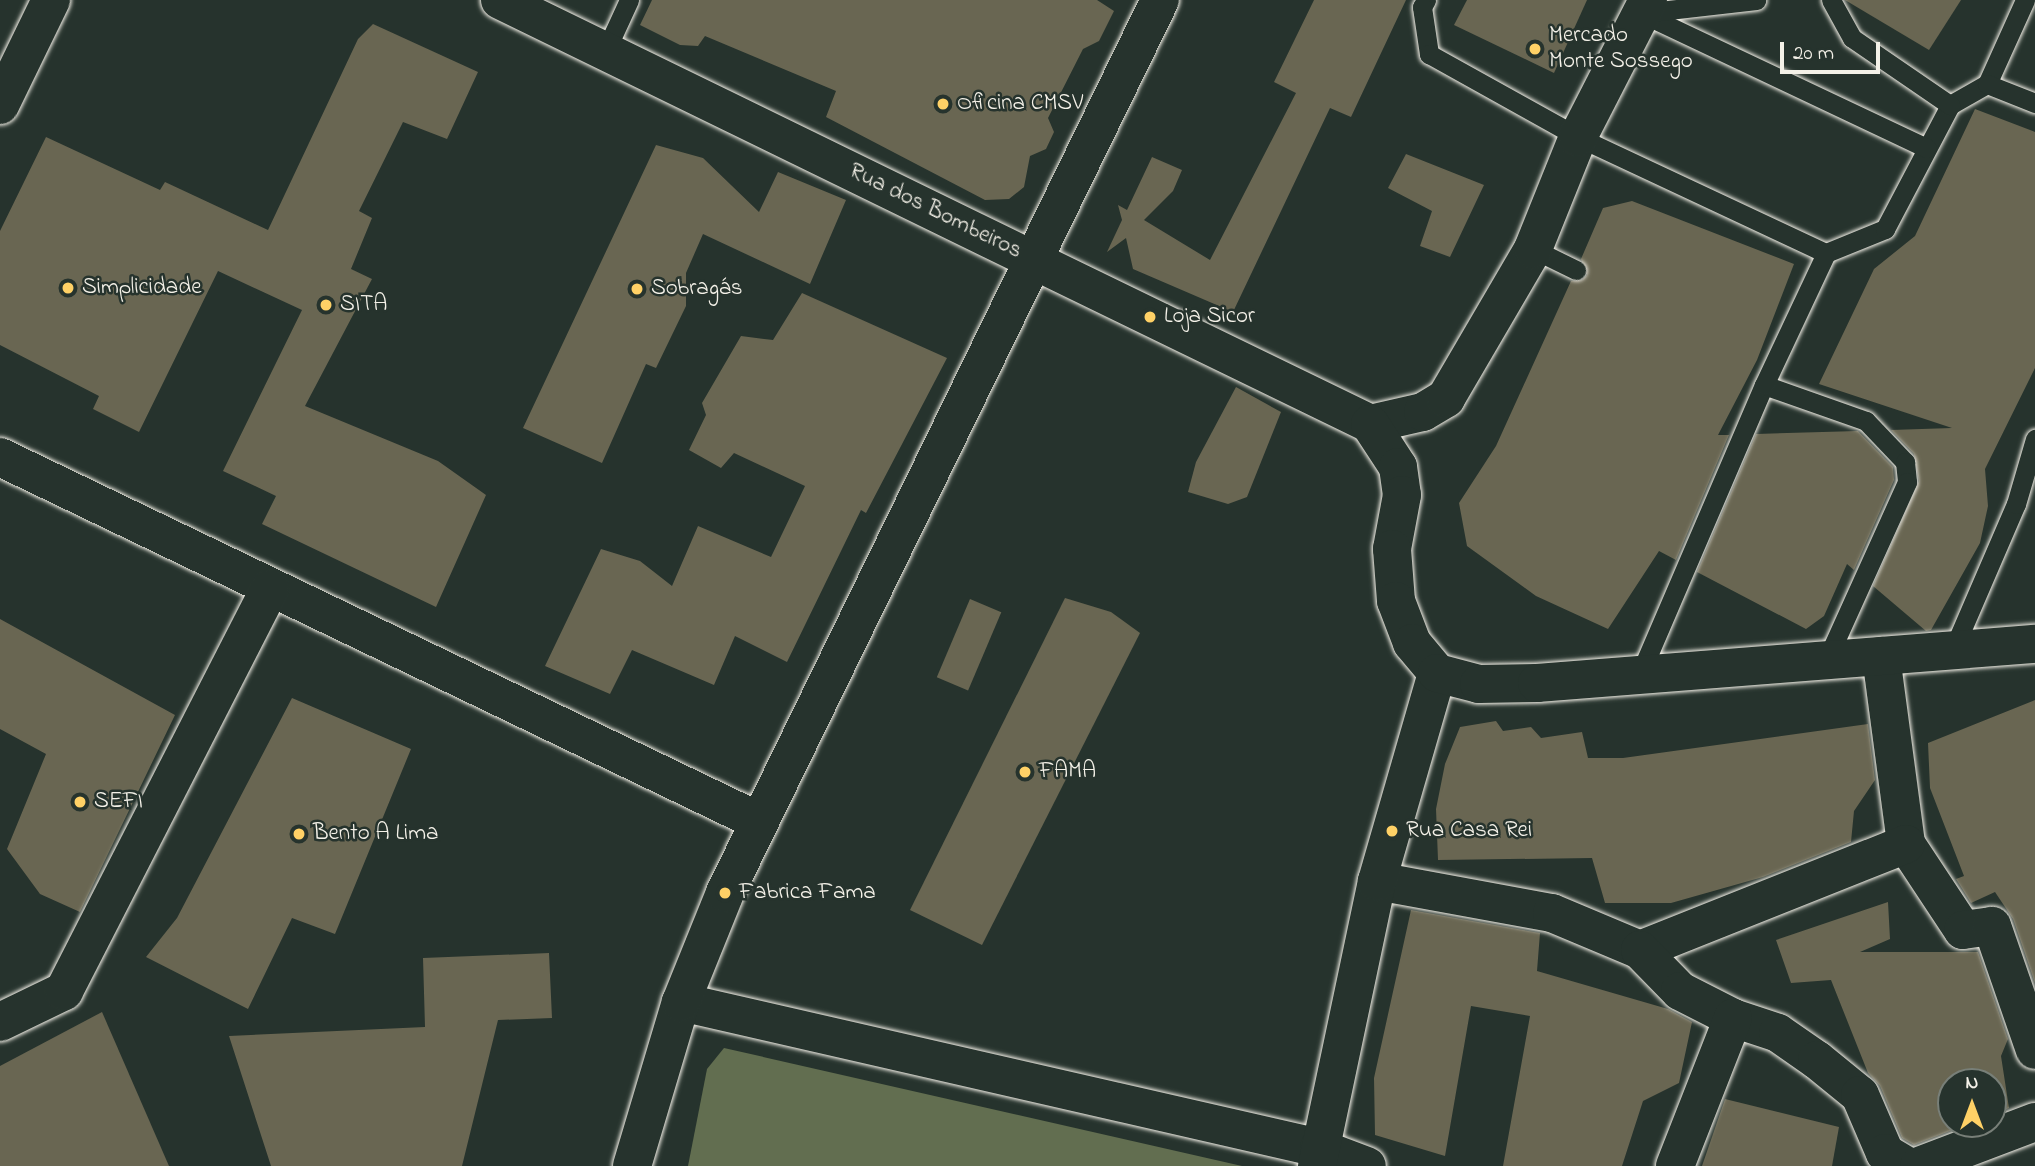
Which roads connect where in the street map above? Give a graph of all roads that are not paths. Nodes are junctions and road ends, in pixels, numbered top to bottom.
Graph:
1 (51, 0) edge
2 (500, 0) edge
3 (629, 0) edge
4 (1160, 0) edge
5 (1426, 0) edge
6 (1756, 0) edge
7 (1831, 0) edge
8 (2025, 0) edge
9 (1644, 7) edge
10 (606, 50) junction
11 (1987, 84) junction
12 (2035, 103) edge
13 (0, 105) edge
14 (1950, 105) junction
15 (1578, 137) junction
16 (1927, 148) junction
17 (1532, 249) junction
18 (1826, 253) junction
19 (1033, 260) junction
20 (1576, 270) dead end
21 (1764, 385) junction
22 (1370, 425) junction
23 (2035, 439) edge
24 (0, 457) edge
25 (270, 589) junction
26 (2035, 644) edge
27 (1953, 650) junction
28 (1881, 656) junction
29 (1826, 661) junction
30 (1437, 673) junction
31 (1640, 674) junction
32 (758, 821) junction
33 (1906, 844) junction
34 (1377, 881) junction
35 (1640, 950) junction
36 (681, 1002) junction
37 (1733, 1018) junction
38 (0, 1022) edge
39 (2035, 1050) edge
40 (2035, 1122) edge
41 (1318, 1157) edge
42 (632, 1166) edge
43 (1367, 1166) edge
44 (1675, 1166) edge
45 (1907, 1166) edge
46 (1919, 1166) edge

1 - 13 street
2 - 10 street, Rua dos Bombeiros
3 - 10 lane
4 - 19 street
5 - 15 lane
6 - 9 lane
7 - 14 lane
8 - 11 lane
9 - 15 street
9 - 16 lane
10 - 19 street, Rua dos Bombeiros
11 - 12 lane
11 - 14 lane
14 - 16 lane
15 - 17 street
15 - 18 lane
16 - 18 lane
17 - 20 lane
17 - 22 street
18 - 21 lane
19 - 22 street, Rua dos Bombeiros
19 - 32 street
21 - 29 lane
21 - 31 lane
22 - 30 street
23 - 27 lane
24 - 25 street
25 - 32 street
25 - 38 street
26 - 27 street
27 - 28 street
28 - 29 street
28 - 33 street
29 - 31 street
30 - 31 street
30 - 34 street
32 - 36 street
33 - 35 street
33 - 39 street
34 - 35 street
34 - 41 street
35 - 37 street
36 - 41 street
36 - 42 street
37 - 44 street
37 - 45 street
40 - 46 street
41 - 43 street

